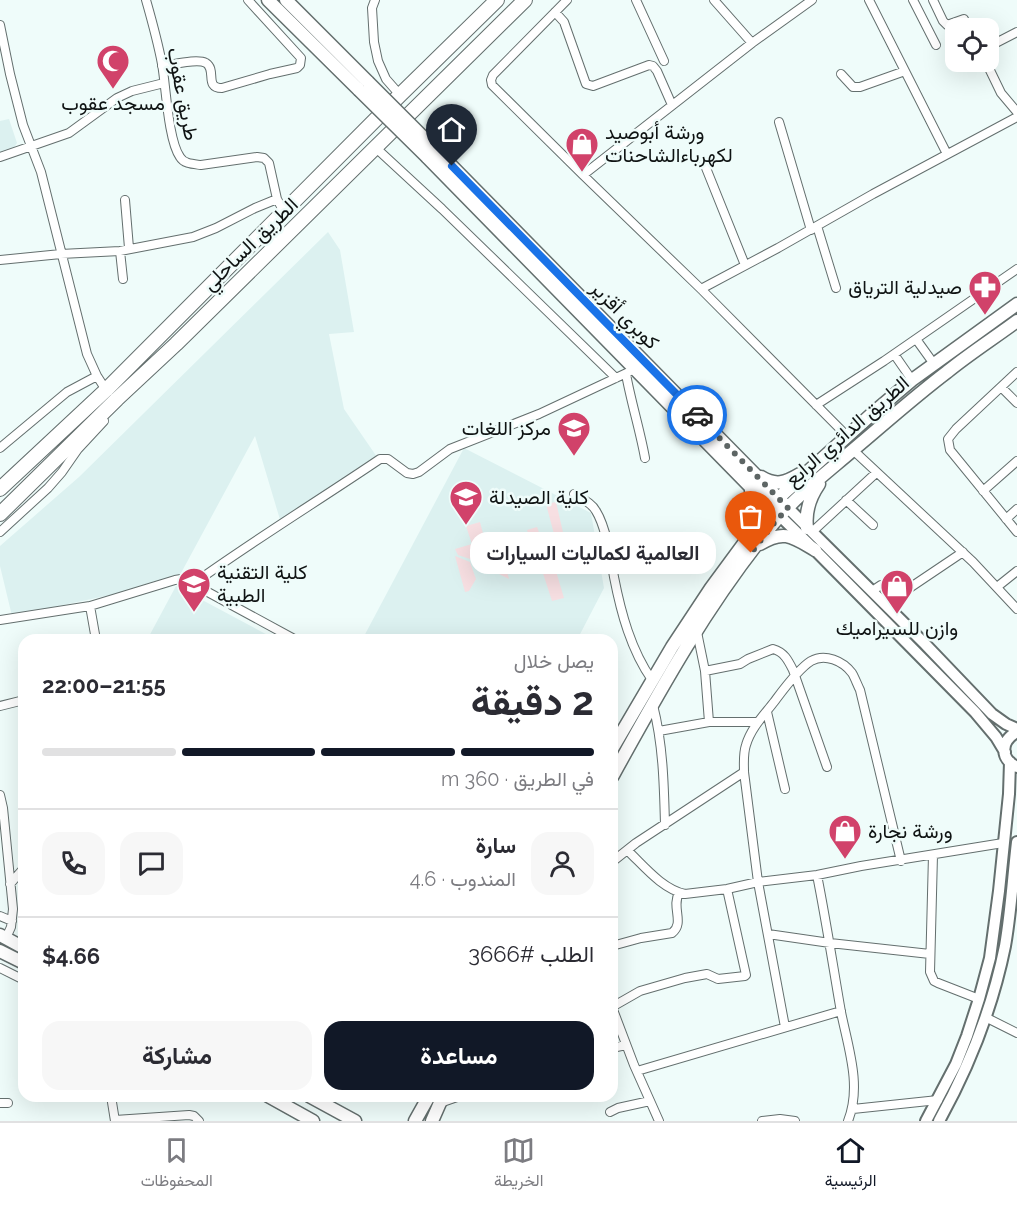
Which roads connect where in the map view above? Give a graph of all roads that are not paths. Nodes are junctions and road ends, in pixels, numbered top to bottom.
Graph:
1 (146, 0) edge
2 (248, 0) edge
3 (268, 0) edge
4 (286, 0) edge
5 (375, 0) edge
6 (496, 0) edge
7 (525, 0) edge
8 (567, 0) edge
9 (636, 0) edge
10 (714, 0) edge
11 (812, 0) edge
12 (869, 0) edge
13 (913, 0) edge
14 (933, 0) edge
15 (555, 12) junction
16 (945, 23) edge
17 (0, 25) edge
18 (1017, 32) edge
19 (999, 41) edge
20 (752, 43) junction
21 (936, 45) dead end
22 (664, 61) dead end
23 (162, 66) junction
24 (905, 71) junction
25 (991, 72) edge
26 (841, 74) dead end
27 (164, 83) junction
28 (364, 86) junction
29 (400, 94) junction
30 (672, 105) junction
31 (1017, 115) edge
32 (779, 122) dead end
33 (31, 145) junction
34 (376, 148) junction
35 (431, 153) junction
36 (947, 154) junction
37 (0, 157) edge
38 (704, 164) dead end
39 (583, 175) junction
40 (277, 199) junction
41 (125, 200) dead end
42 (284, 212) junction
43 (814, 228) junction
44 (129, 248) junction
45 (120, 251) junction
46 (62, 254) junction
47 (0, 260) edge
48 (745, 265) junction
49 (1017, 269) edge
50 (123, 279) dead end
51 (836, 288) dead end
52 (701, 289) junction
53 (1017, 304) edge
54 (1017, 321) edge
55 (916, 339) junction
56 (894, 354) junction
57 (934, 364) junction
58 (630, 371) junction
59 (1017, 372) edge
60 (97, 376) junction
61 (616, 378) junction
62 (912, 381) junction
63 (1001, 387) junction
64 (106, 390) junction
65 (117, 399) junction
66 (1017, 403) edge
67 (816, 405) junction
68 (847, 436) junction
69 (0, 448) edge
70 (853, 450) junction
71 (645, 458) dead end
72 (1017, 461) edge
73 (814, 466) junction
74 (827, 471) junction
75 (746, 473) junction
76 (876, 473) junction
77 (0, 489) edge
78 (983, 491) junction
79 (574, 494) dead end
80 (846, 500) junction
81 (780, 508) junction
82 (1017, 509) edge
83 (0, 514) edge
84 (1006, 519) junction
85 (873, 525) dead end
86 (809, 530) junction
87 (0, 532) edge
88 (1017, 532) edge
89 (747, 538) junction
90 (815, 550) junction
91 (963, 552) junction
92 (751, 553) junction
93 (1017, 571) edge
94 (193, 584) junction
95 (997, 587) junction
96 (872, 591) junction
97 (90, 606) junction
98 (1017, 609) edge
99 (0, 620) edge
100 (697, 632) junction
101 (95, 634) edge
102 (285, 634) edge
103 (705, 671) junction
104 (795, 676) junction
105 (652, 680) junction
106 (18, 702) edge
107 (653, 705) junction
108 (0, 706) edge
109 (767, 712) junction
110 (709, 722) junction
111 (758, 722) junction
112 (659, 731) junction
113 (1017, 731) edge
114 (618, 738) edge
115 (1010, 760) edge
116 (618, 766) edge
117 (827, 767) dead end
118 (744, 772) junction
119 (785, 789) dead end
120 (0, 795) edge
121 (665, 825) junction
122 (1017, 842) edge
123 (1003, 843) junction
124 (627, 850) junction
125 (933, 855) junction
126 (618, 857) edge
127 (901, 861) junction
128 (18, 875) edge
129 (817, 875) junction
130 (758, 882) junction
131 (10, 884) junction
132 (727, 889) junction
133 (679, 893) junction
134 (0, 916) edge
135 (12, 921) junction
136 (768, 934) junction
137 (3, 937) edge
138 (830, 943) junction
139 (618, 944) edge
140 (18, 945) edge
141 (0, 951) edge
142 (930, 954) junction
143 (0, 958) edge
144 (18, 960) edge
145 (18, 961) edge
146 (0, 968) edge
147 (18, 977) edge
148 (983, 983) junction
149 (996, 985) junction
150 (979, 999) junction
151 (618, 1003) edge
152 (841, 1011) junction
153 (987, 1018) junction
154 (618, 1023) edge
155 (785, 1027) junction
156 (1017, 1032) edge
157 (626, 1045) junction
158 (618, 1047) edge
159 (637, 1071) junction
160 (938, 1100) junction
161 (650, 1101) junction
162 (112, 1102) edge
163 (279, 1102) edge
164 (320, 1102) edge
165 (434, 1102) edge
166 (436, 1102) edge
167 (853, 1109) junction
168 (610, 1112) dead end
169 (115, 1120) edge
170 (199, 1121) edge
171 (313, 1121) edge
172 (355, 1121) edge
173 (415, 1121) edge
174 (432, 1121) edge
175 (659, 1121) edge
176 (762, 1121) edge
177 (795, 1121) edge
178 (848, 1121) edge
179 (926, 1121) edge
180 (939, 1121) edge

1 - 23 street, طريق عقوب
2 - 23 street
3 - 28 main road
4 - 28 main road
5 - 29 street
6 - 29 highway, الطريق الساحلي
7 - 34 highway, الطريق الساحلي
8 - 15 street
9 - 22 street
10 - 20 street
11 - 20 street
12 - 24 street
13 - 21 street
14 - 16 street
15 - 30 street
15 - 39 street
17 - 33 street
18 - 19 street
20 - 30 street
23 - 27 street, طريق عقوب
24 - 26 street
24 - 36 street
25 - 31 street
27 - 33 street
27 - 40 street, طريق عقوب
28 - 35 main road, bridge
29 - 42 highway, الطريق الساحلي
30 - 39 street
31 - 36 street
32 - 43 street
33 - 37 street
33 - 46 street
34 - 61 street
34 - 65 highway, الطريق الساحلي
35 - 58 main road
35 - 75 main road, كوبري أقزير
36 - 43 street
38 - 48 street
39 - 52 street
40 - 42 street, طريق عقوب
40 - 44 street
41 - 44 street
42 - 64 highway, الطريق الساحلي
43 - 48 street
43 - 51 street
44 - 45 street
45 - 46 street
45 - 50 street
46 - 47 street
46 - 60 street
48 - 52 street
49 - 55 street
52 - 67 street
53 - 57 main road, الطريق الدائري الرابع
54 - 70 main road, الطريق الدائري الرابع
55 - 56 street
55 - 57 street
56 - 62 street
56 - 67 street
57 - 62 main road, الطريق الدائري الرابع
58 - 61 street
58 - 71 street
58 - 75 main road
59 - 63 street
60 - 64 street
60 - 69 street
61 - 94 street
62 - 68 main road, الطريق الدائري الرابع
63 - 66 street
63 - 78 street
64 - 77 highway, الطريق الساحلي
65 - 83 highway, الطريق الساحلي
65 - 87 street
67 - 68 street
68 - 73 main road, الطريق الدائري الرابع
70 - 74 main road, الطريق الدائري الرابع
70 - 76 street
72 - 78 street
73 - 75 main road
73 - 81 main road, الطريق الدائري الرابع
74 - 81 main road, الطريق الدائري الرابع
74 - 86 main road
75 - 81 main road, كوبري أقزير
75 - 89 main road
76 - 80 street
76 - 91 street
78 - 84 street
79 - 105 street
80 - 85 street
80 - 86 street
81 - 86 main road
81 - 89 main road, الطريق الدائري الرابع
81 - 90 main road
81 - 92 main road, الطريق الدائري الرابع
82 - 84 street
84 - 88 street
86 - 96 main road
89 - 105 main road, الطريق الدائري الرابع
90 - 92 main road
90 - 115 main road
91 - 95 street
91 - 96 street
92 - 100 main road, الطريق الدائري الرابع
93 - 95 street
94 - 97 street
94 - 102 street
95 - 98 street
96 - 113 main road
97 - 99 street
97 - 101 street
100 - 103 street
100 - 107 main road, الطريق الدائري الرابع
103 - 104 street
103 - 110 street
104 - 109 street
104 - 117 street
104 - 127 street
105 - 114 main road, الطريق الدائري الرابع
106 - 108 street
107 - 112 street
107 - 116 main road, الطريق الدائري الرابع
109 - 111 street
109 - 119 street
110 - 111 street
110 - 112 street
111 - 118 street
112 - 121 street
113 - 115 main road
115 - 123 main road
118 - 121 street
118 - 130 street
120 - 131 street
121 - 124 street
122 - 149 main road
123 - 125 street
123 - 148 main road
124 - 126 street
124 - 133 street
125 - 127 street
125 - 142 street
127 - 129 street
128 - 131 street
129 - 130 street
129 - 138 street
130 - 132 street
130 - 136 street
131 - 135 street
132 - 133 street
132 - 151 street
133 - 139 street
134 - 135 street
135 - 137 street
136 - 138 street
136 - 155 street
137 - 140 main road
138 - 142 street
138 - 152 street
141 - 144 main road
142 - 150 street
143 - 145 street
146 - 147 street
148 - 149 main road
148 - 150 main road
149 - 153 main road
150 - 160 main road
152 - 155 street
152 - 167 street
153 - 156 street
153 - 180 main road
154 - 157 street
155 - 159 street
157 - 158 street
157 - 159 street
159 - 161 street
160 - 167 street
160 - 179 main road
161 - 168 street
161 - 175 street
162 - 169 street
163 - 171 main road
164 - 172 main road
165 - 173 main road
166 - 174 main road
167 - 178 street
169 - 170 street
176 - 177 street

